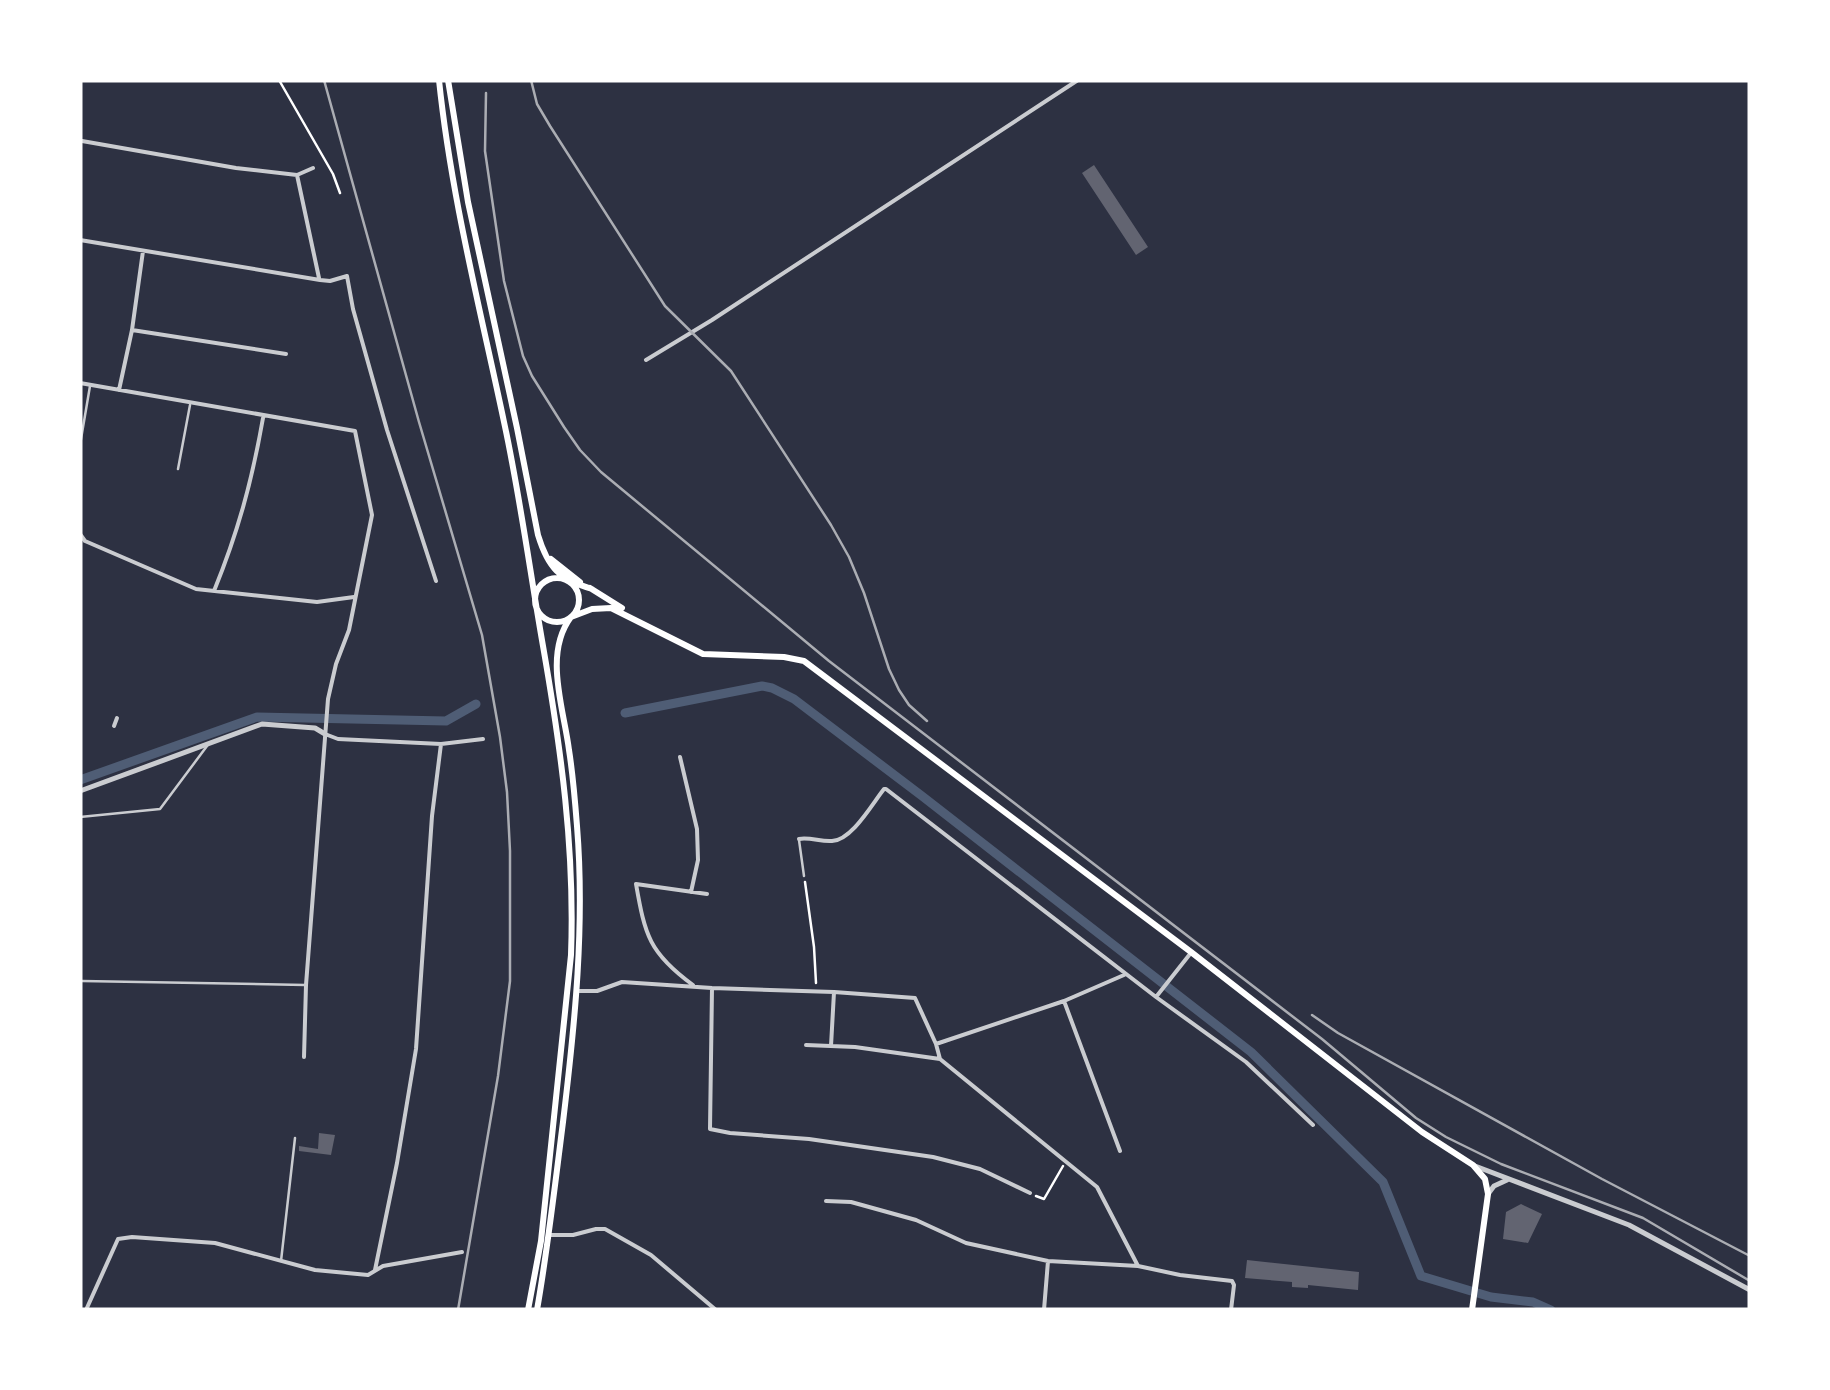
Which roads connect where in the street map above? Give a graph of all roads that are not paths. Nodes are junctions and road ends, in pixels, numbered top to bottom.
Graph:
1 (440, 80) edge
2 (448, 80) edge
3 (1078, 80) edge
4 (82, 141) edge
5 (313, 168) dead end
6 (297, 176) junction
7 (80, 240) edge
8 (143, 252) junction
9 (320, 280) junction
10 (132, 330) junction
11 (286, 354) dead end
12 (646, 360) dead end
13 (80, 383) edge
14 (90, 384) junction
15 (119, 390) junction
16 (190, 404) junction
17 (263, 416) junction
18 (80, 445) edge
19 (178, 468) dead end
20 (80, 534) edge
21 (82, 542) edge
22 (543, 550) junction
23 (436, 581) dead end
24 (568, 582) junction
25 (592, 589) junction
26 (214, 591) junction
27 (354, 597) junction
28 (536, 603) junction
29 (571, 617) junction
30 (662, 633) junction
31 (116, 718) dead end
32 (114, 726) dead end
33 (325, 730) junction
34 (483, 740) dead end
35 (441, 744) junction
36 (208, 745) junction
37 (680, 757) dead end
38 (80, 791) edge
39 (80, 817) edge
40 (799, 839) joint
41 (804, 876) road end
42 (691, 892) junction
43 (707, 894) dead end
44 (1191, 952) junction
45 (1126, 974) junction
46 (82, 981) edge
47 (306, 985) junction
48 (697, 988) junction
49 (712, 988) junction
50 (576, 991) junction
51 (834, 992) junction
52 (1156, 998) junction
53 (1064, 1001) junction
54 (936, 1044) junction
55 (806, 1045) dead end
56 (831, 1046) junction
57 (304, 1057) dead end
58 (940, 1060) junction
59 (1313, 1126) dead end
60 (295, 1138) dead end
61 (1120, 1150) dead end
62 (1473, 1166) junction
63 (1507, 1180) junction
64 (1030, 1193) road end
65 (1488, 1194) junction
66 (826, 1200) dead end
67 (549, 1235) junction
68 (462, 1252) dead end
69 (1048, 1261) junction
70 (281, 1262) junction
71 (1138, 1266) junction
72 (376, 1270) junction
73 (1750, 1290) edge
74 (1472, 1309) edge
75 (86, 1310) edge
76 (528, 1310) edge
77 (537, 1310) edge
78 (716, 1310) edge
79 (1044, 1310) edge
80 (1231, 1310) edge

1 - 28 main road
2 - 22 main road
3 - 12 street
4 - 6 street
5 - 6 street
6 - 9 street
7 - 8 street
8 - 9 street
8 - 10 street
9 - 23 street
10 - 11 street
10 - 15 street
13 - 14 street
14 - 15 street
14 - 18 lane
15 - 16 street
16 - 17 street
16 - 19 lane
17 - 26 street
17 - 27 street
20 - 21 street
21 - 26 street
22 - 24 main road
22 - 25 main road
24 - 25 main road
24 - 28 main road
24 - 29 main road
25 - 30 main road
26 - 27 street
27 - 33 street
28 - 29 main road
28 - 76 main road
29 - 30 main road
29 - 50 main road
30 - 44 main road
31 - 32 street
33 - 35 street
33 - 36 street
33 - 47 street
34 - 35 street
35 - 72 street
36 - 38 street
36 - 39 lane
37 - 42 street
40 - 41 lane
40 - 45 street
42 - 43 street
42 - 48 street
44 - 52 street
44 - 62 main road
45 - 52 street
45 - 53 street
46 - 47 lane
47 - 57 street
48 - 49 street
48 - 50 street
49 - 51 street
49 - 64 street
50 - 67 main road
51 - 54 street
51 - 56 street
52 - 59 street
53 - 54 street
53 - 61 street
54 - 58 street
55 - 56 street
56 - 58 street
58 - 71 street
60 - 70 lane
62 - 63 street
62 - 65 main road
63 - 65 street
63 - 73 street
65 - 74 main road
66 - 69 street
67 - 77 main road
67 - 78 street
68 - 72 street
69 - 71 street
69 - 79 street
70 - 72 street
70 - 75 street
71 - 80 street

